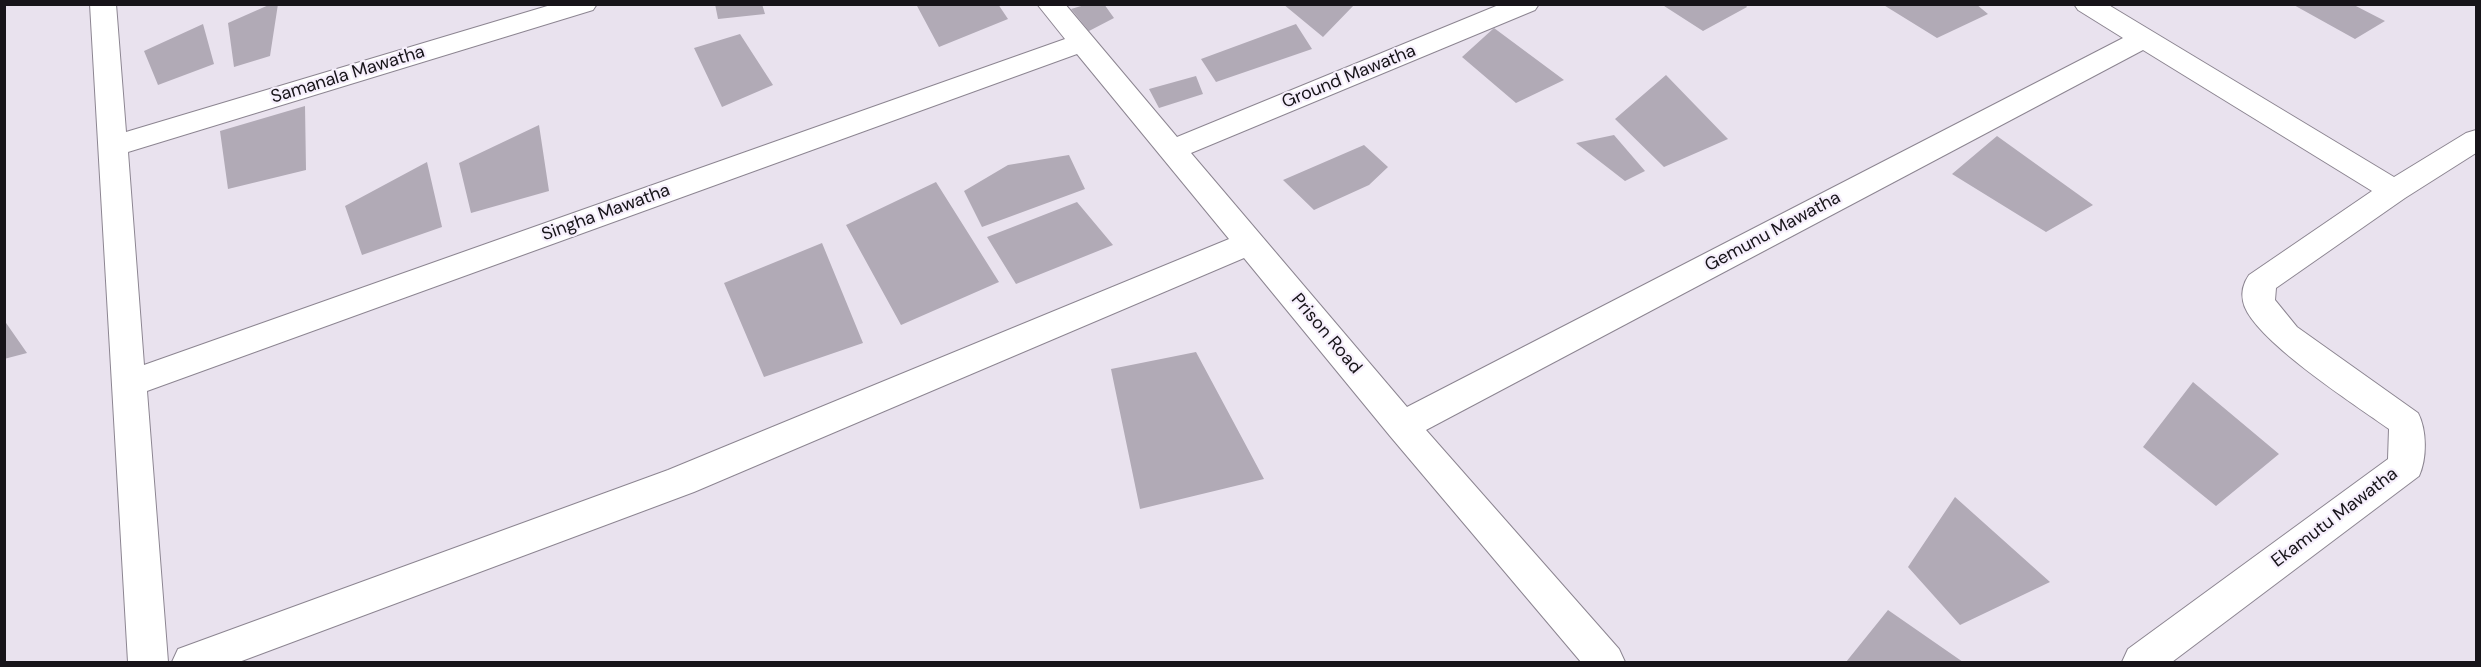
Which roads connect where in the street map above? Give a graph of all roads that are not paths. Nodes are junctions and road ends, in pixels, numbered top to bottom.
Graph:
1 (103, 4) edge
2 (584, 4) edge
3 (1050, 4) edge
4 (1526, 4) edge
5 (2088, 4) edge
6 (2144, 38) junction
7 (1083, 42) junction
8 (2476, 140) edge
9 (113, 146) junction
10 (1172, 150) junction
11 (2394, 191) junction
12 (1251, 243) junction
13 (129, 384) junction
14 (1402, 426) junction
15 (148, 663) edge
16 (192, 663) edge
17 (1605, 663) edge
18 (2142, 663) edge

1 - 9 street
2 - 9 street, Samanala Mawatha
3 - 7 street, Prison Road
4 - 10 street, Ground Mawatha
5 - 6 street
6 - 11 street
6 - 14 street, Gemunu Mawatha
7 - 10 street, Prison Road
7 - 13 street, Singha Mawatha
8 - 11 street, Ekamutu Mawatha
9 - 13 street
10 - 12 street, Prison Road
11 - 18 street, Ekamutu Mawatha
12 - 14 street, Prison Road
12 - 16 street
13 - 15 street
14 - 17 street, Prison Road

